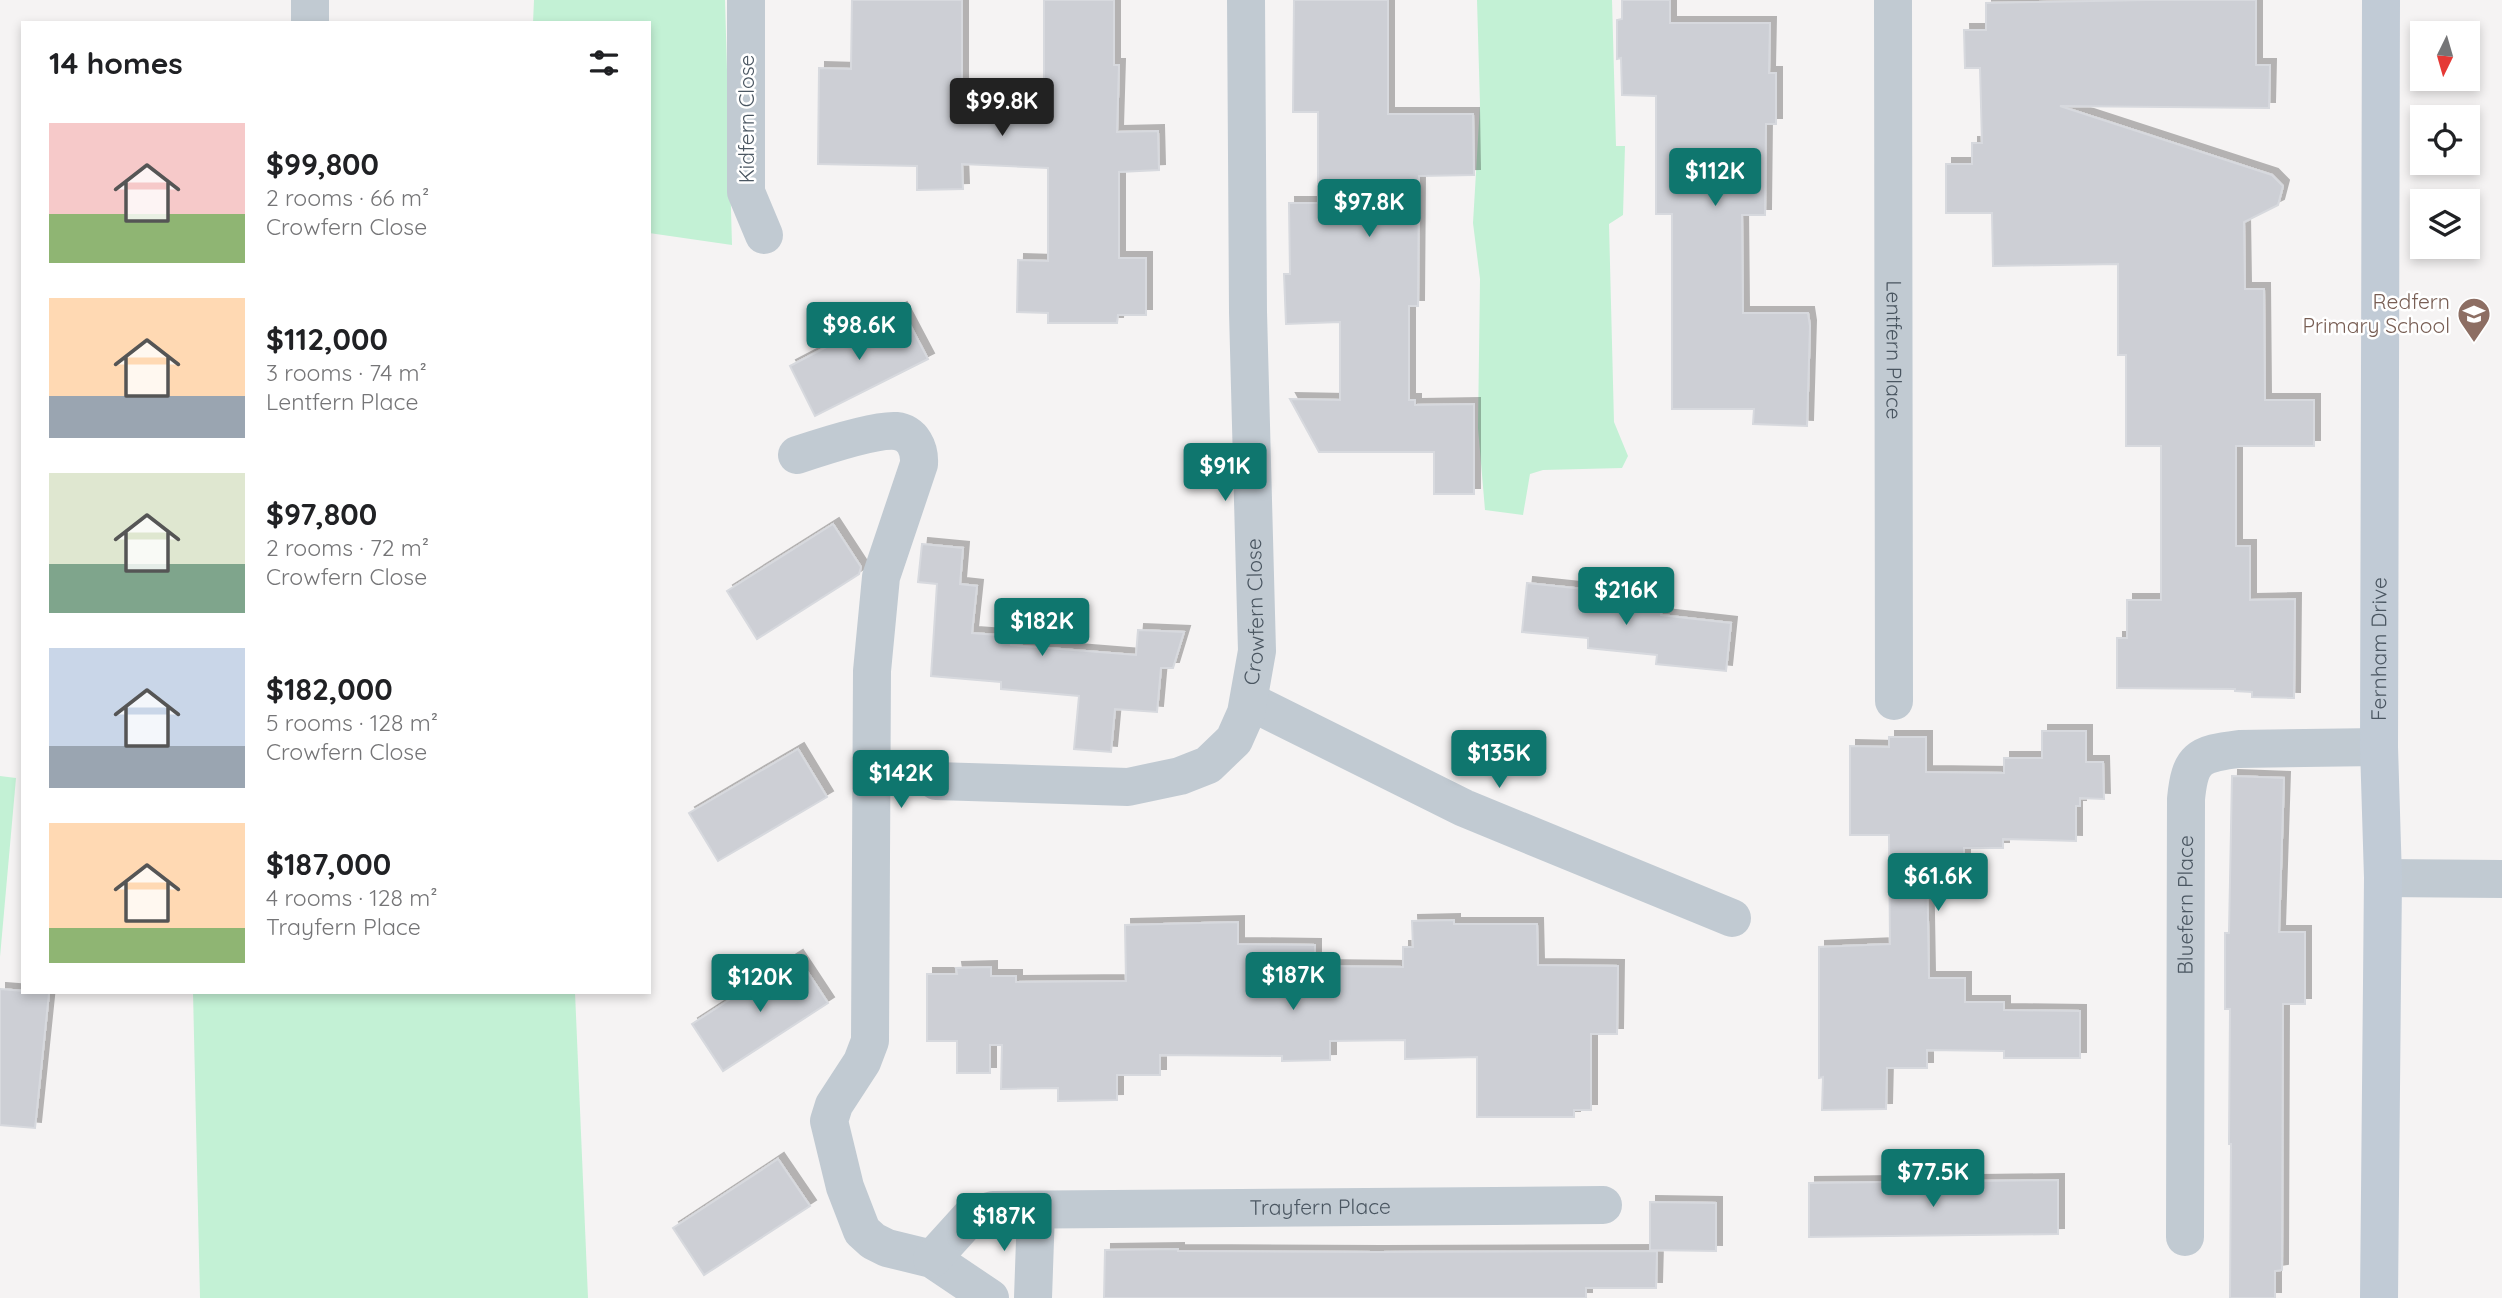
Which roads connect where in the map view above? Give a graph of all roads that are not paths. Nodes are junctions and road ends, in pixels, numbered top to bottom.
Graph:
1 (310, 0) edge
2 (746, 0) edge
3 (1246, 0) edge
4 (1893, 0) edge
5 (2381, 0) edge
6 (310, 21) edge
7 (764, 235) dead end
8 (797, 455) dead end
9 (1249, 701) junction
10 (1894, 701) dead end
11 (2379, 747) junction
12 (936, 781) dead end
13 (2383, 878) junction
14 (2502, 879) edge
15 (1732, 918) dead end
16 (1603, 1205) dead end
17 (1036, 1211) junction
18 (2185, 1237) dead end
19 (932, 1259) junction
20 (990, 1298) edge
21 (1032, 1298) edge
22 (2379, 1298) edge

1 - 6 street
2 - 7 street, Kidfern Close
3 - 9 street, Crowfern Close
4 - 10 street, Lentfern Place
5 - 11 street, Fernham Drive
8 - 19 street
9 - 12 street, Crowfern Close
9 - 15 street
11 - 13 street, Fernham Drive
11 - 18 street, Bluefern Place
13 - 14 street
13 - 22 street, Fernham Drive
16 - 17 street, Trayfern Place
17 - 19 street, Trayfern Place
17 - 21 street
19 - 20 street

